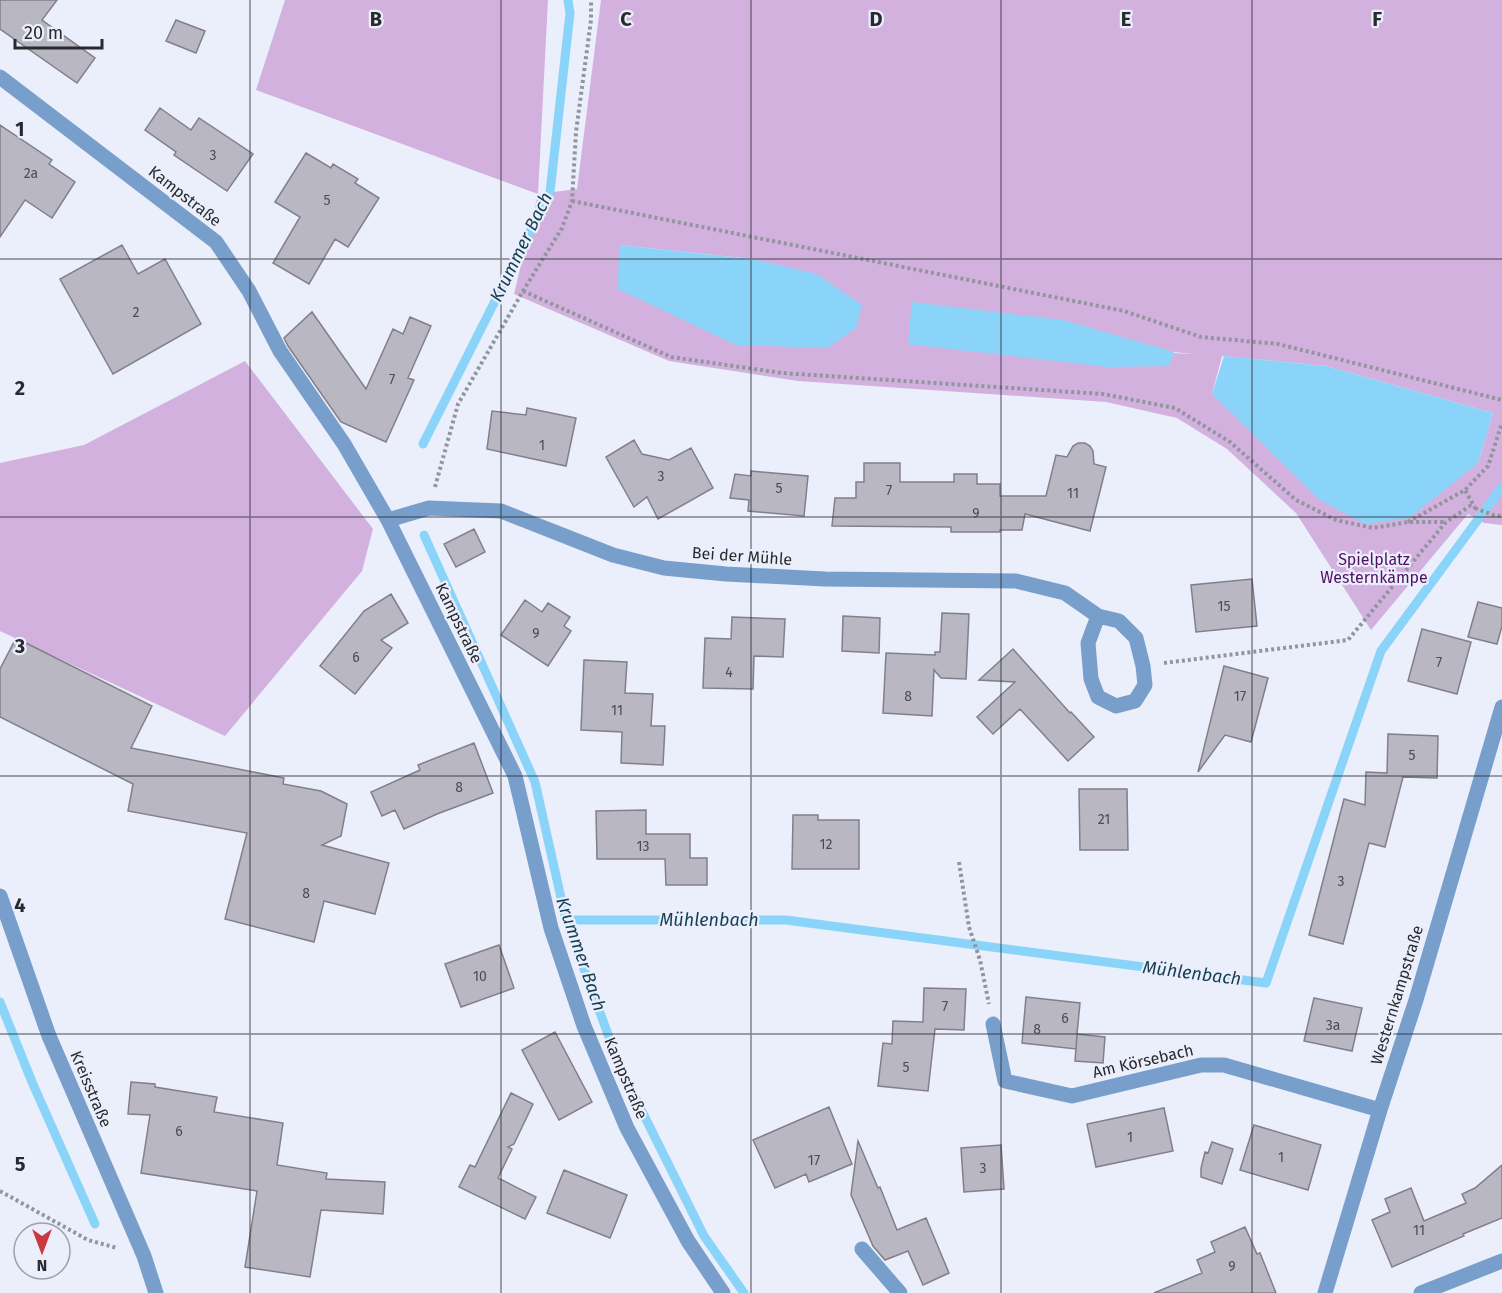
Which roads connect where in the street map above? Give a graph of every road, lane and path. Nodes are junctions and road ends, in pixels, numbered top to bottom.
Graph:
1 (591, 0) edge
2 (0, 77) edge
3 (572, 201) junction
4 (523, 291) junction
5 (1502, 400) edge
6 (1502, 423) edge
7 (1465, 490) junction
8 (429, 507) junction
9 (1475, 508) junction
10 (1502, 516) edge
11 (388, 520) junction
12 (1408, 522) junction
13 (1446, 522) junction
14 (1098, 616) junction
15 (1143, 666) junction
16 (1502, 707) edge
17 (958, 862) dead end
18 (0, 896) edge
19 (993, 1024) joint
20 (1380, 1110) junction
21 (0, 1191) edge
22 (862, 1250) dead end
23 (144, 1256) junction
24 (1502, 1261) edge
25 (156, 1293) edge
26 (723, 1293) edge
27 (900, 1293) edge
28 (1325, 1293) edge
29 (1421, 1293) edge

1 - 3 path
2 - 11 street, Kampstraße
3 - 4 path
3 - 5 path
4 - 8 path
4 - 12 path
6 - 7 path
7 - 9 path
7 - 12 path
8 - 11 street, Bei der Mühle
8 - 14 street, Bei der Mühle
9 - 10 path
9 - 13 path
11 - 26 street, Kampstraße
12 - 13 path
13 - 15 path
14 - 15 street, Bei der Mühle
14 - 15 street, Bei der Mühle
16 - 20 street, Westernkampstraße
17 - 19 path
18 - 23 street, Kreisstraße
19 - 20 street, Am Körsebach
20 - 28 street, Westernkampstraße
21 - 23 path
22 - 27 street
23 - 25 street, Kreisstraße
24 - 29 street

